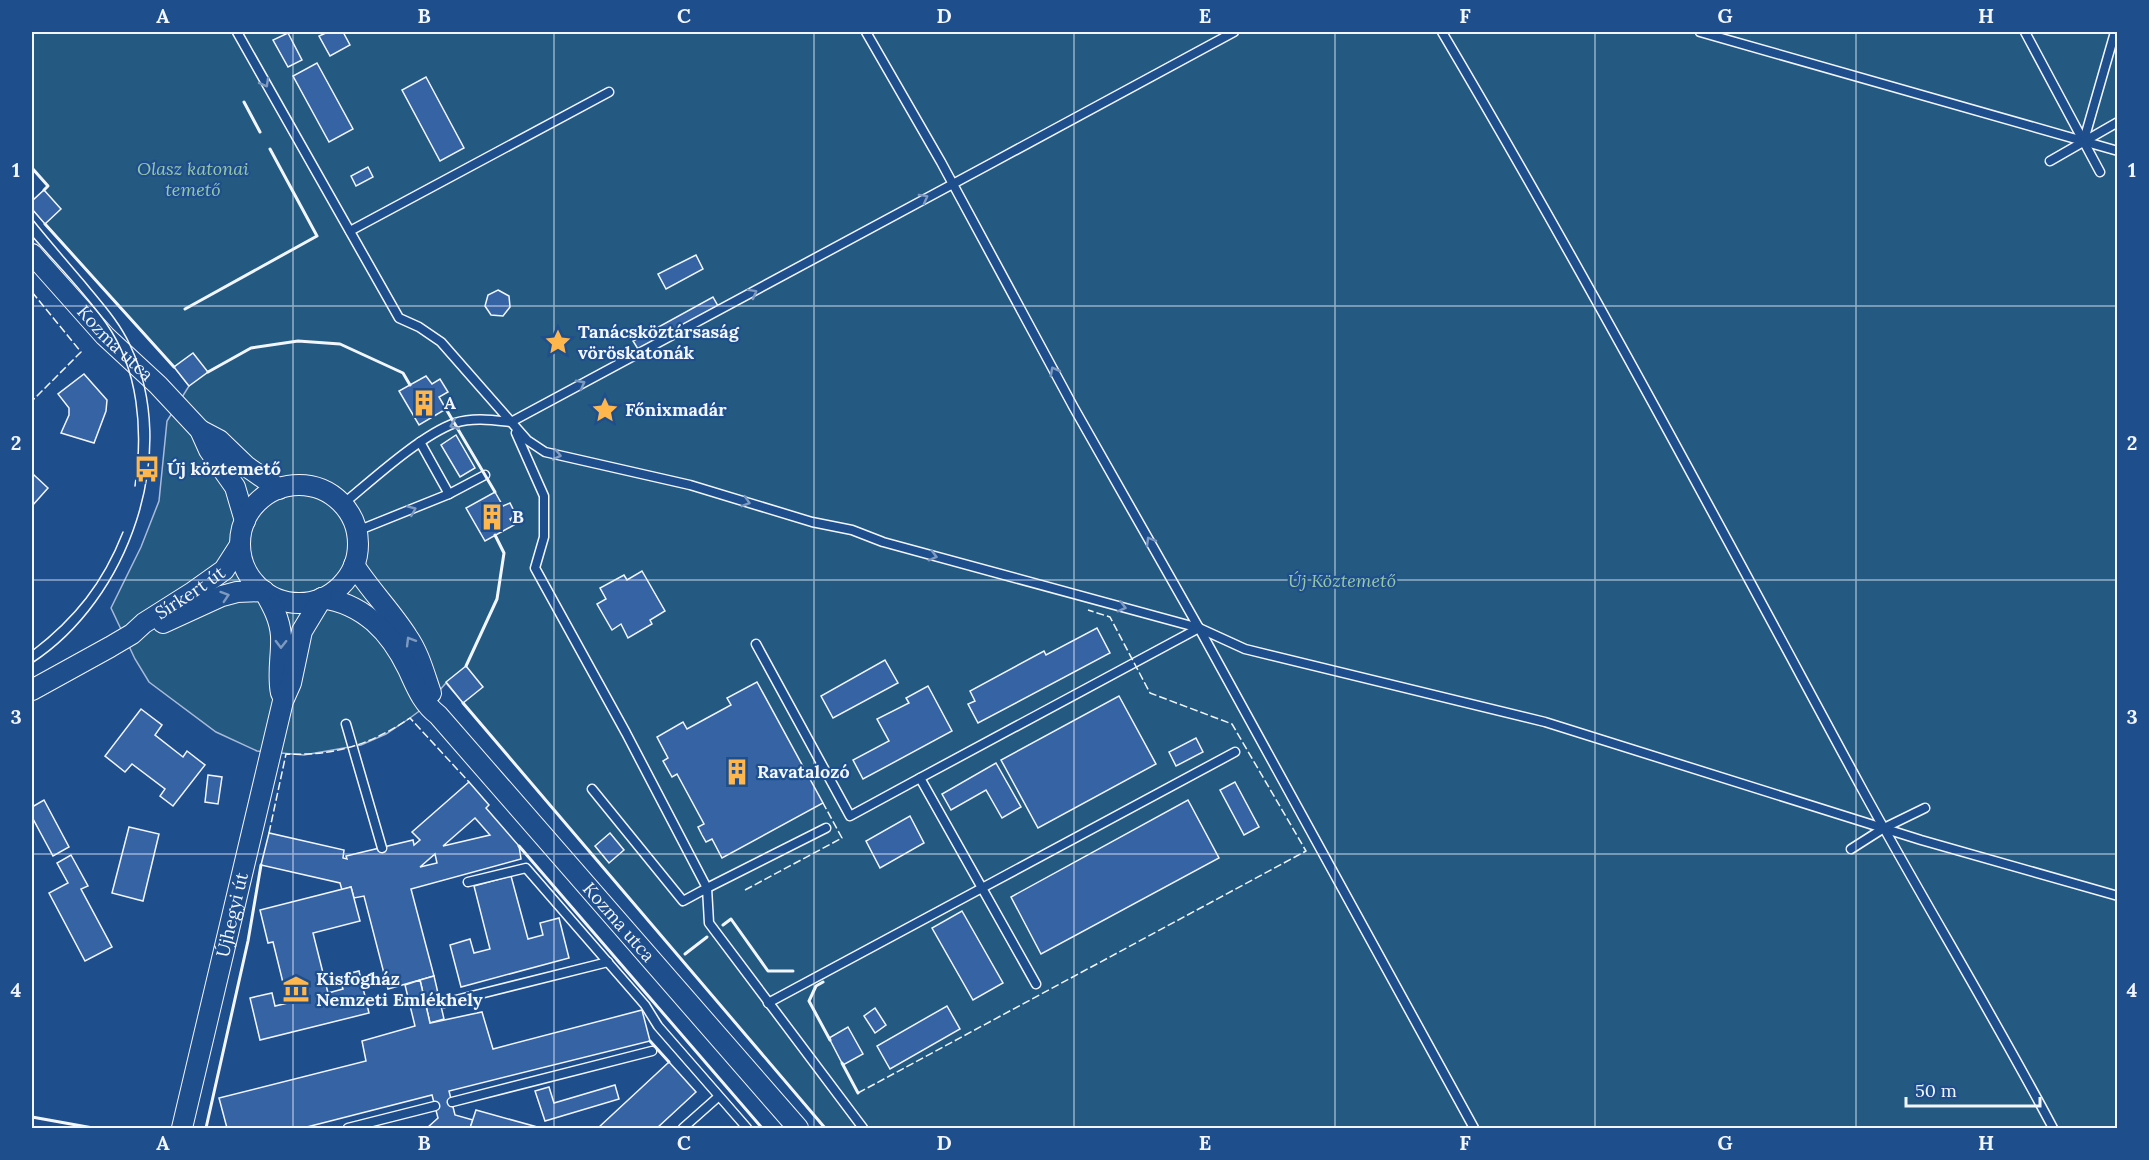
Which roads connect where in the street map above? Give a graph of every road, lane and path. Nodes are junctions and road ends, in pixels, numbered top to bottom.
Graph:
1 (237, 32) edge
2 (866, 32) edge
3 (1234, 32) edge
4 (1442, 32) edge
5 (1700, 32) edge
6 (2025, 32) edge
7 (2115, 32) edge
8 (609, 92) dead end
9 (2118, 122) edge
10 (2084, 141) junction
11 (2118, 150) edge
12 (2050, 161) dead end
13 (2100, 172) dead end
14 (953, 182) junction
15 (350, 231) junction
16 (32, 254) edge
17 (511, 422) junction
18 (200, 430) junction
19 (420, 442) junction
20 (485, 476) dead end
21 (279, 489) junction
22 (449, 494) junction
23 (343, 504) junction
24 (245, 521) junction
25 (357, 531) junction
26 (240, 545) junction
27 (354, 565) junction
28 (264, 591) junction
29 (322, 598) junction
30 (1199, 628) junction
31 (132, 634) junction
32 (756, 644) dead end
33 (32, 690) edge
34 (283, 701) junction
35 (438, 715) junction
36 (346, 724) dead end
37 (1235, 752) dead end
38 (920, 778) junction
39 (592, 789) dead end
40 (1925, 808) dead end
41 (826, 828) dead end
42 (1884, 828) junction
43 (382, 848) dead end
44 (1851, 849) dead end
45 (468, 882) dead end
46 (707, 888) junction
47 (982, 888) junction
48 (2118, 896) edge
49 (608, 962) junction
50 (1036, 984) dead end
51 (444, 1003) dead end
52 (768, 1003) junction
53 (652, 1051) dead end
54 (718, 1097) junction
55 (452, 1102) dead end
56 (435, 1106) dead end
57 (182, 1128) edge
58 (348, 1128) edge
59 (683, 1128) edge
60 (747, 1128) edge
61 (798, 1128) edge
62 (863, 1128) edge
63 (1474, 1128) edge
64 (2053, 1128) edge

1 -> 15 lane
2 - 14 lane
3 - 14 lane
4 - 42 lane
5 - 10 lane
6 - 10 lane
7 - 10 lane
8 - 15 lane
9 - 10 lane
10 - 11 lane
10 - 12 lane
10 - 13 lane
17 -> 14 lane
30 -> 14 lane
15 - 17 lane
16 - 18 street, Kozma utca
17 -> 19 lane
17 -> 30 lane
17 - 46 lane
18 - 21 street, Kozma utca
18 - 24 street, Kozma utca
19 - 22 lane
19 - 23 lane
20 - 22 lane
21 - 23 street
21 - 24 street, Kozma utca
25 -> 22 lane
23 - 25 street
24 - 26 street, Kozma utca
25 - 27 street, Kozma utca
26 - 28 street, Kozma utca
26 - 31 street, Sírkert út
27 - 29 street, Kozma utca
35 -> 27 street, Kozma utca
28 - 29 street, Kozma utca
31 -> 28 street, Sírkert út
28 -> 34 street, Újhegyi út
29 - 34 street, Újhegyi út
29 - 35 street, Kozma utca
30 - 38 lane
30 - 42 lane
30 - 63 lane
31 - 33 street, Sírkert út
32 - 38 lane
34 - 57 street, Újhegyi út
35 - 61 street, Kozma utca
36 - 43 lane
37 - 47 lane
38 - 47 lane
39 - 46 lane
40 - 42 lane
41 - 46 lane
42 - 44 lane
42 - 48 lane
42 - 64 lane
45 - 49 lane
46 - 52 lane
47 - 50 lane
47 - 52 lane
49 - 51 lane
49 - 54 lane
52 - 62 lane
53 - 55 lane
54 - 59 lane
54 - 60 lane
56 - 58 lane

